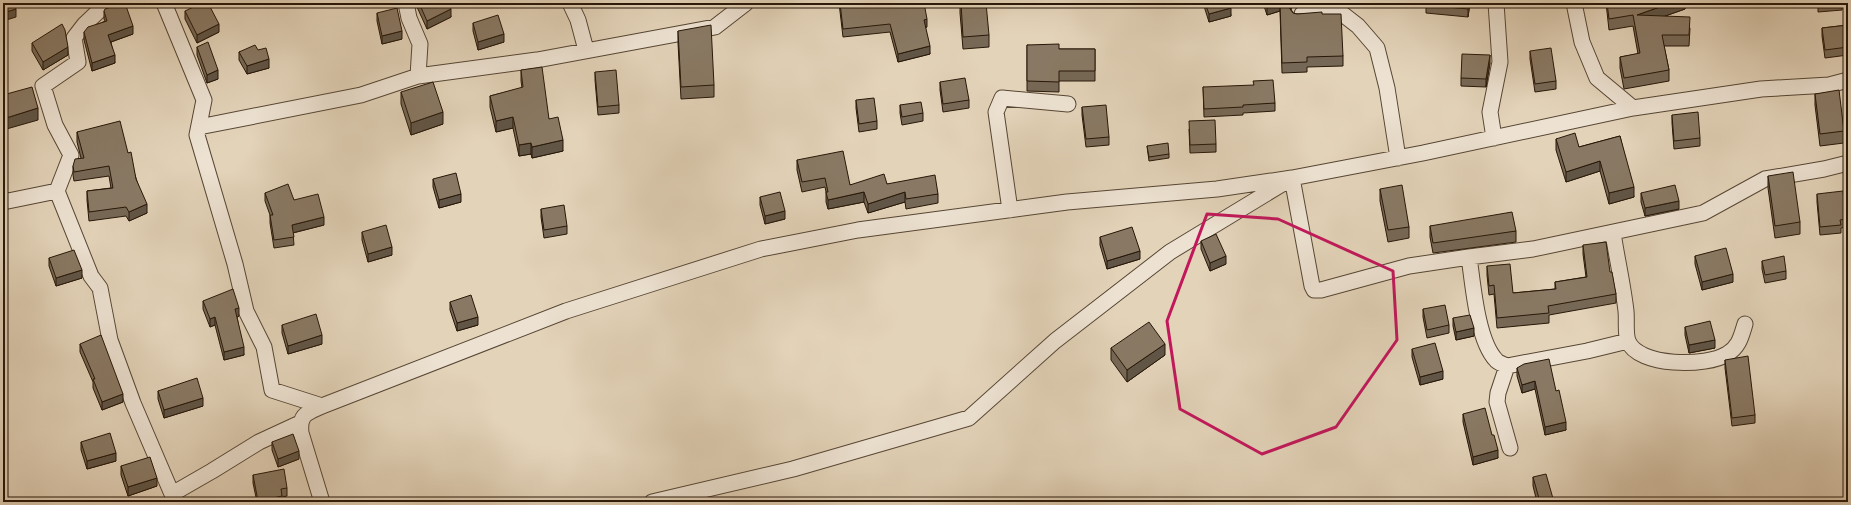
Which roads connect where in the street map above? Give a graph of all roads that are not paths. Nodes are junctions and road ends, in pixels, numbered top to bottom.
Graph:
1 (107, 3) edge
2 (164, 3) edge
3 (406, 3) edge
4 (570, 3) edge
5 (1496, 3) edge
6 (1574, 3) edge
7 (741, 4) edge
8 (1297, 15) edge
9 (586, 50) junction
10 (418, 76) junction
11 (1848, 80) edge
12 (1068, 104) dead end
13 (1633, 108) junction
14 (199, 127) junction
15 (1494, 138) junction
16 (1398, 158) junction
17 (1848, 163) edge
18 (1292, 178) junction
19 (57, 191) junction
20 (3, 200) edge
21 (1010, 210) junction
22 (1613, 233) junction
23 (1469, 257) junction
24 (1745, 324) dead end
25 (1628, 341) junction
26 (1506, 366) junction
27 (322, 406) junction
28 (300, 423) junction
29 (1510, 448) dead end
30 (172, 498) edge
31 (322, 502) edge
32 (652, 502) edge

1 - 19 street
2 - 14 street
3 - 10 street
4 - 9 street
5 - 15 street
6 - 13 street
7 - 9 street
8 - 16 street
9 - 10 street
10 - 14 street
11 - 13 street
12 - 21 street
13 - 15 street
14 - 27 street
15 - 16 street
16 - 18 street
17 - 22 street
18 - 21 street
18 - 23 street
18 - 32 street
19 - 20 street
19 - 30 street
21 - 27 street
22 - 23 street
22 - 25 street
23 - 26 street
24 - 25 street
25 - 26 street
26 - 29 street
27 - 28 street
28 - 30 street
28 - 31 street

